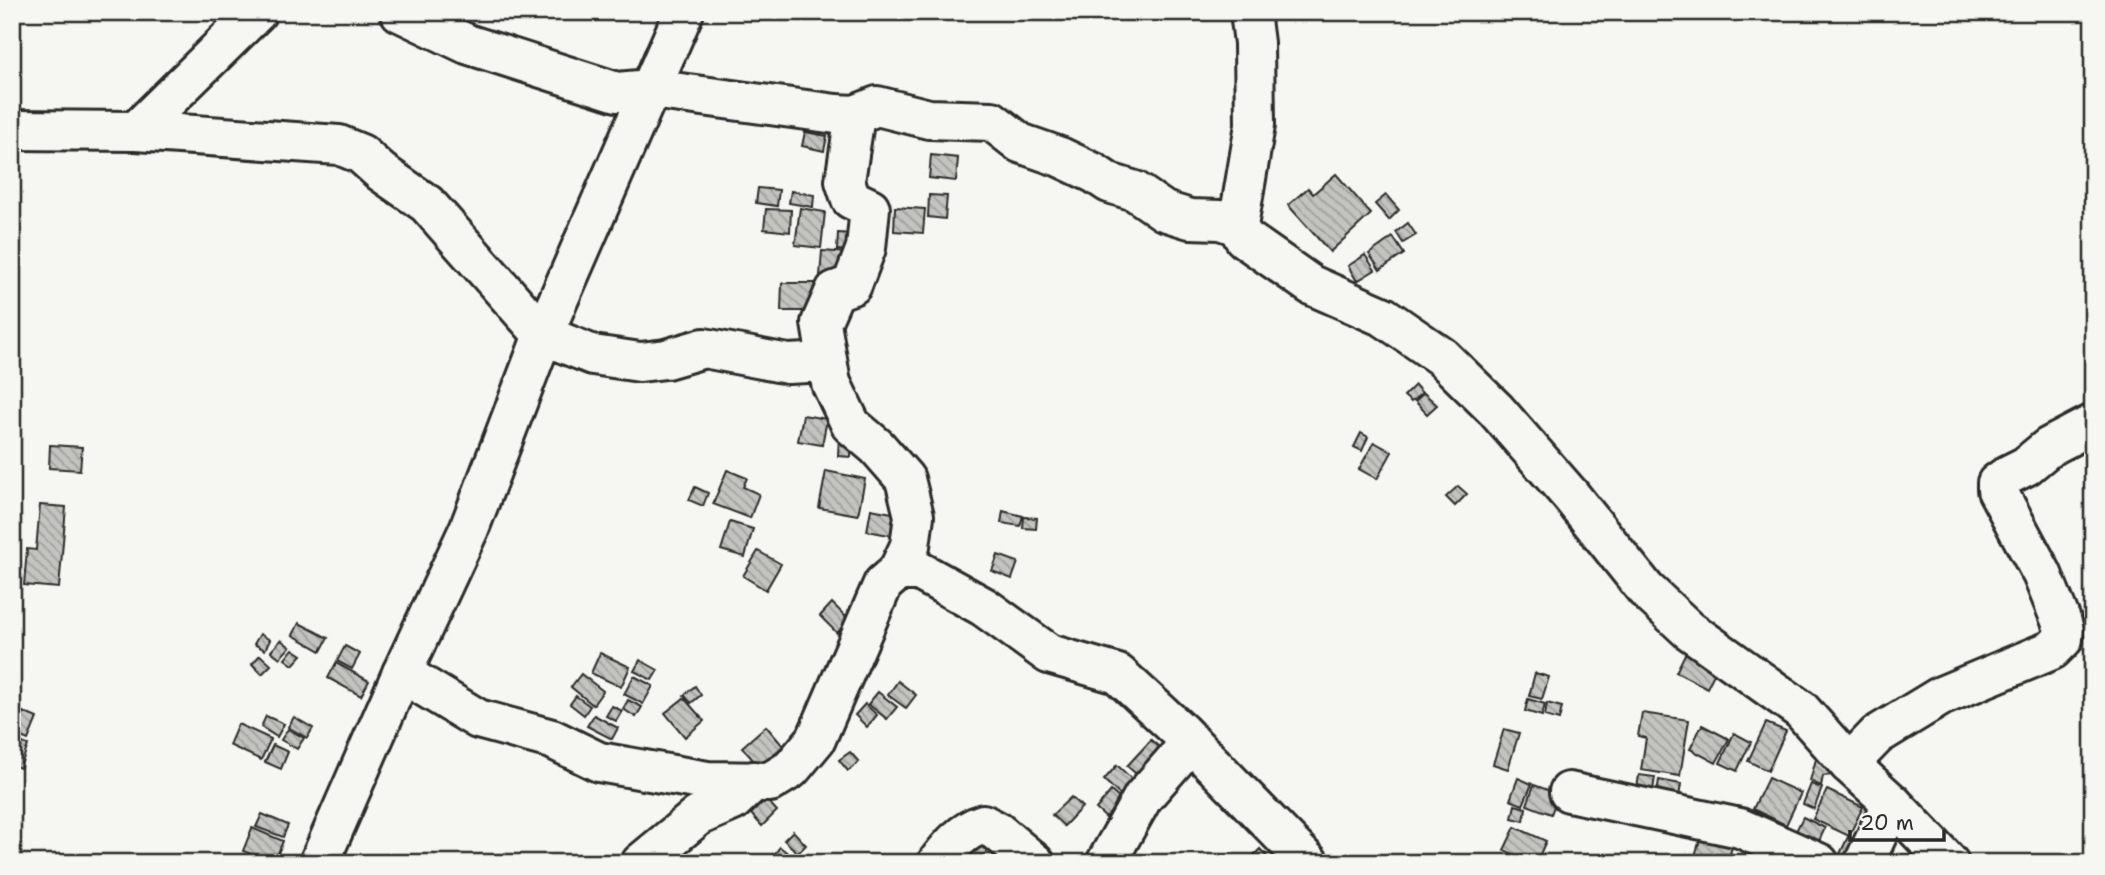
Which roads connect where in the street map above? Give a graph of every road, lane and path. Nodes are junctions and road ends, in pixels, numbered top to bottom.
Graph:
1 (257, 12) edge
2 (400, 12) edge
3 (684, 12) edge
4 (1250, 12) edge
5 (651, 89) junction
6 (855, 115) junction
7 (12, 130) edge
8 (136, 131) junction
9 (1238, 226) junction
10 (543, 335) junction
11 (827, 362) junction
12 (2093, 424) edge
13 (898, 571) junction
14 (2078, 626) edge
15 (402, 673) junction
16 (1191, 742) junction
17 (1849, 764) junction
18 (754, 781) junction
19 (1569, 792) dead end
20 (1892, 803) junction
21 (319, 863) edge
22 (641, 863) edge
23 (937, 863) edge
24 (1035, 863) edge
25 (1106, 863) edge
26 (1309, 863) edge
27 (1819, 863) edge
28 (1864, 863) edge
29 (1949, 863) edge

1 - 8 street
2 - 5 street
3 - 5 street
4 - 9 street
5 - 6 street
5 - 10 street
6 - 9 street
6 - 11 street
7 - 8 street
8 - 10 street
9 - 17 street
10 - 11 street
10 - 15 street
11 - 13 street
12 - 14 street
13 - 16 street
13 - 18 street
14 - 17 street
15 - 18 street
15 - 21 street
16 - 25 street
16 - 26 street
17 - 20 street
18 - 22 street
19 - 27 street
20 - 28 street
20 - 29 street
23 - 24 street

